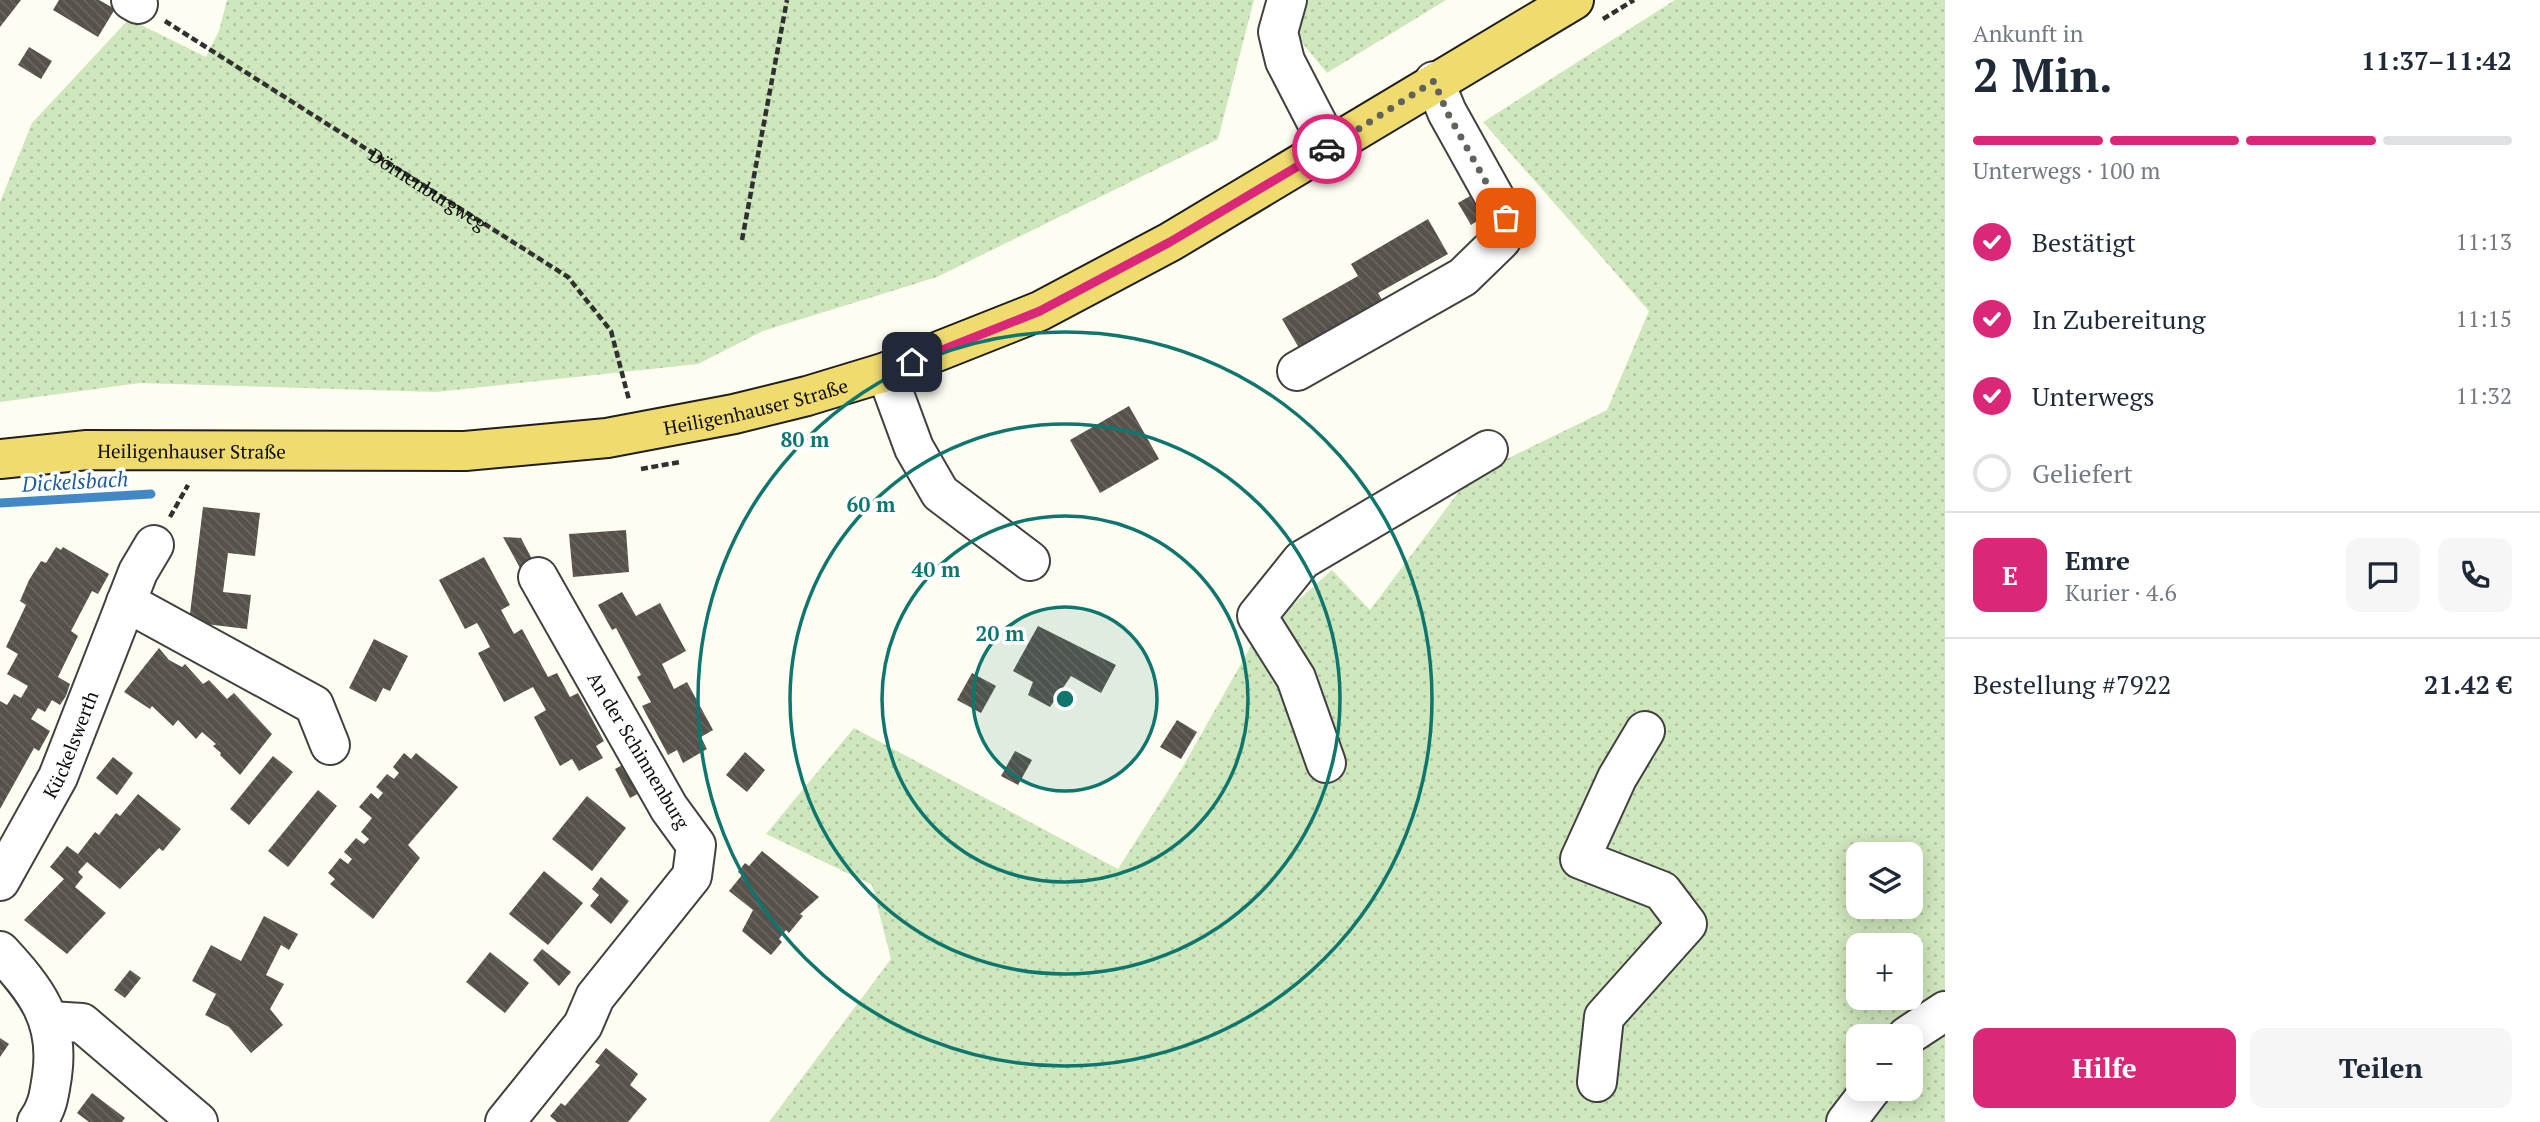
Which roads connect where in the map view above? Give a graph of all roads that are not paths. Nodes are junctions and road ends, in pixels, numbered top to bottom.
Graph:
1 (1287, 0) edge
2 (1572, 13) edge
3 (1434, 81) junction
4 (1330, 148) junction
5 (1297, 371) dead end
6 (886, 372) junction
7 (1488, 450) dead end
8 (0, 459) edge
9 (154, 545) road end
10 (1030, 561) dead end
11 (538, 577) dead end
12 (126, 602) junction
13 (1645, 731) dead end
14 (331, 746) dead end
15 (1325, 763) dead end
16 (0, 881) edge
17 (0, 951) edge
18 (1945, 1011) edge
19 (50, 1021) junction
20 (1923, 1025) edge
21 (1597, 1082) dead end
22 (1862, 1101) edge
23 (37, 1122) edge
24 (198, 1122) edge
25 (505, 1122) edge
26 (1846, 1122) edge

1 - 4 street
2 - 3 main road, Heiligenhauser Straße
3 - 4 main road, Heiligenhauser Straße
3 - 5 street
4 - 6 main road, Heiligenhauser Straße
6 - 8 main road, Heiligenhauser Straße
6 - 10 street
7 - 15 street
9 - 12 street, Kückelswerth
11 - 25 street, An der Schinnenburg
12 - 14 street
12 - 16 street, Kückelswerth
13 - 21 street
17 - 19 street
18 - 20 street
19 - 23 street
19 - 24 street
22 - 26 street

